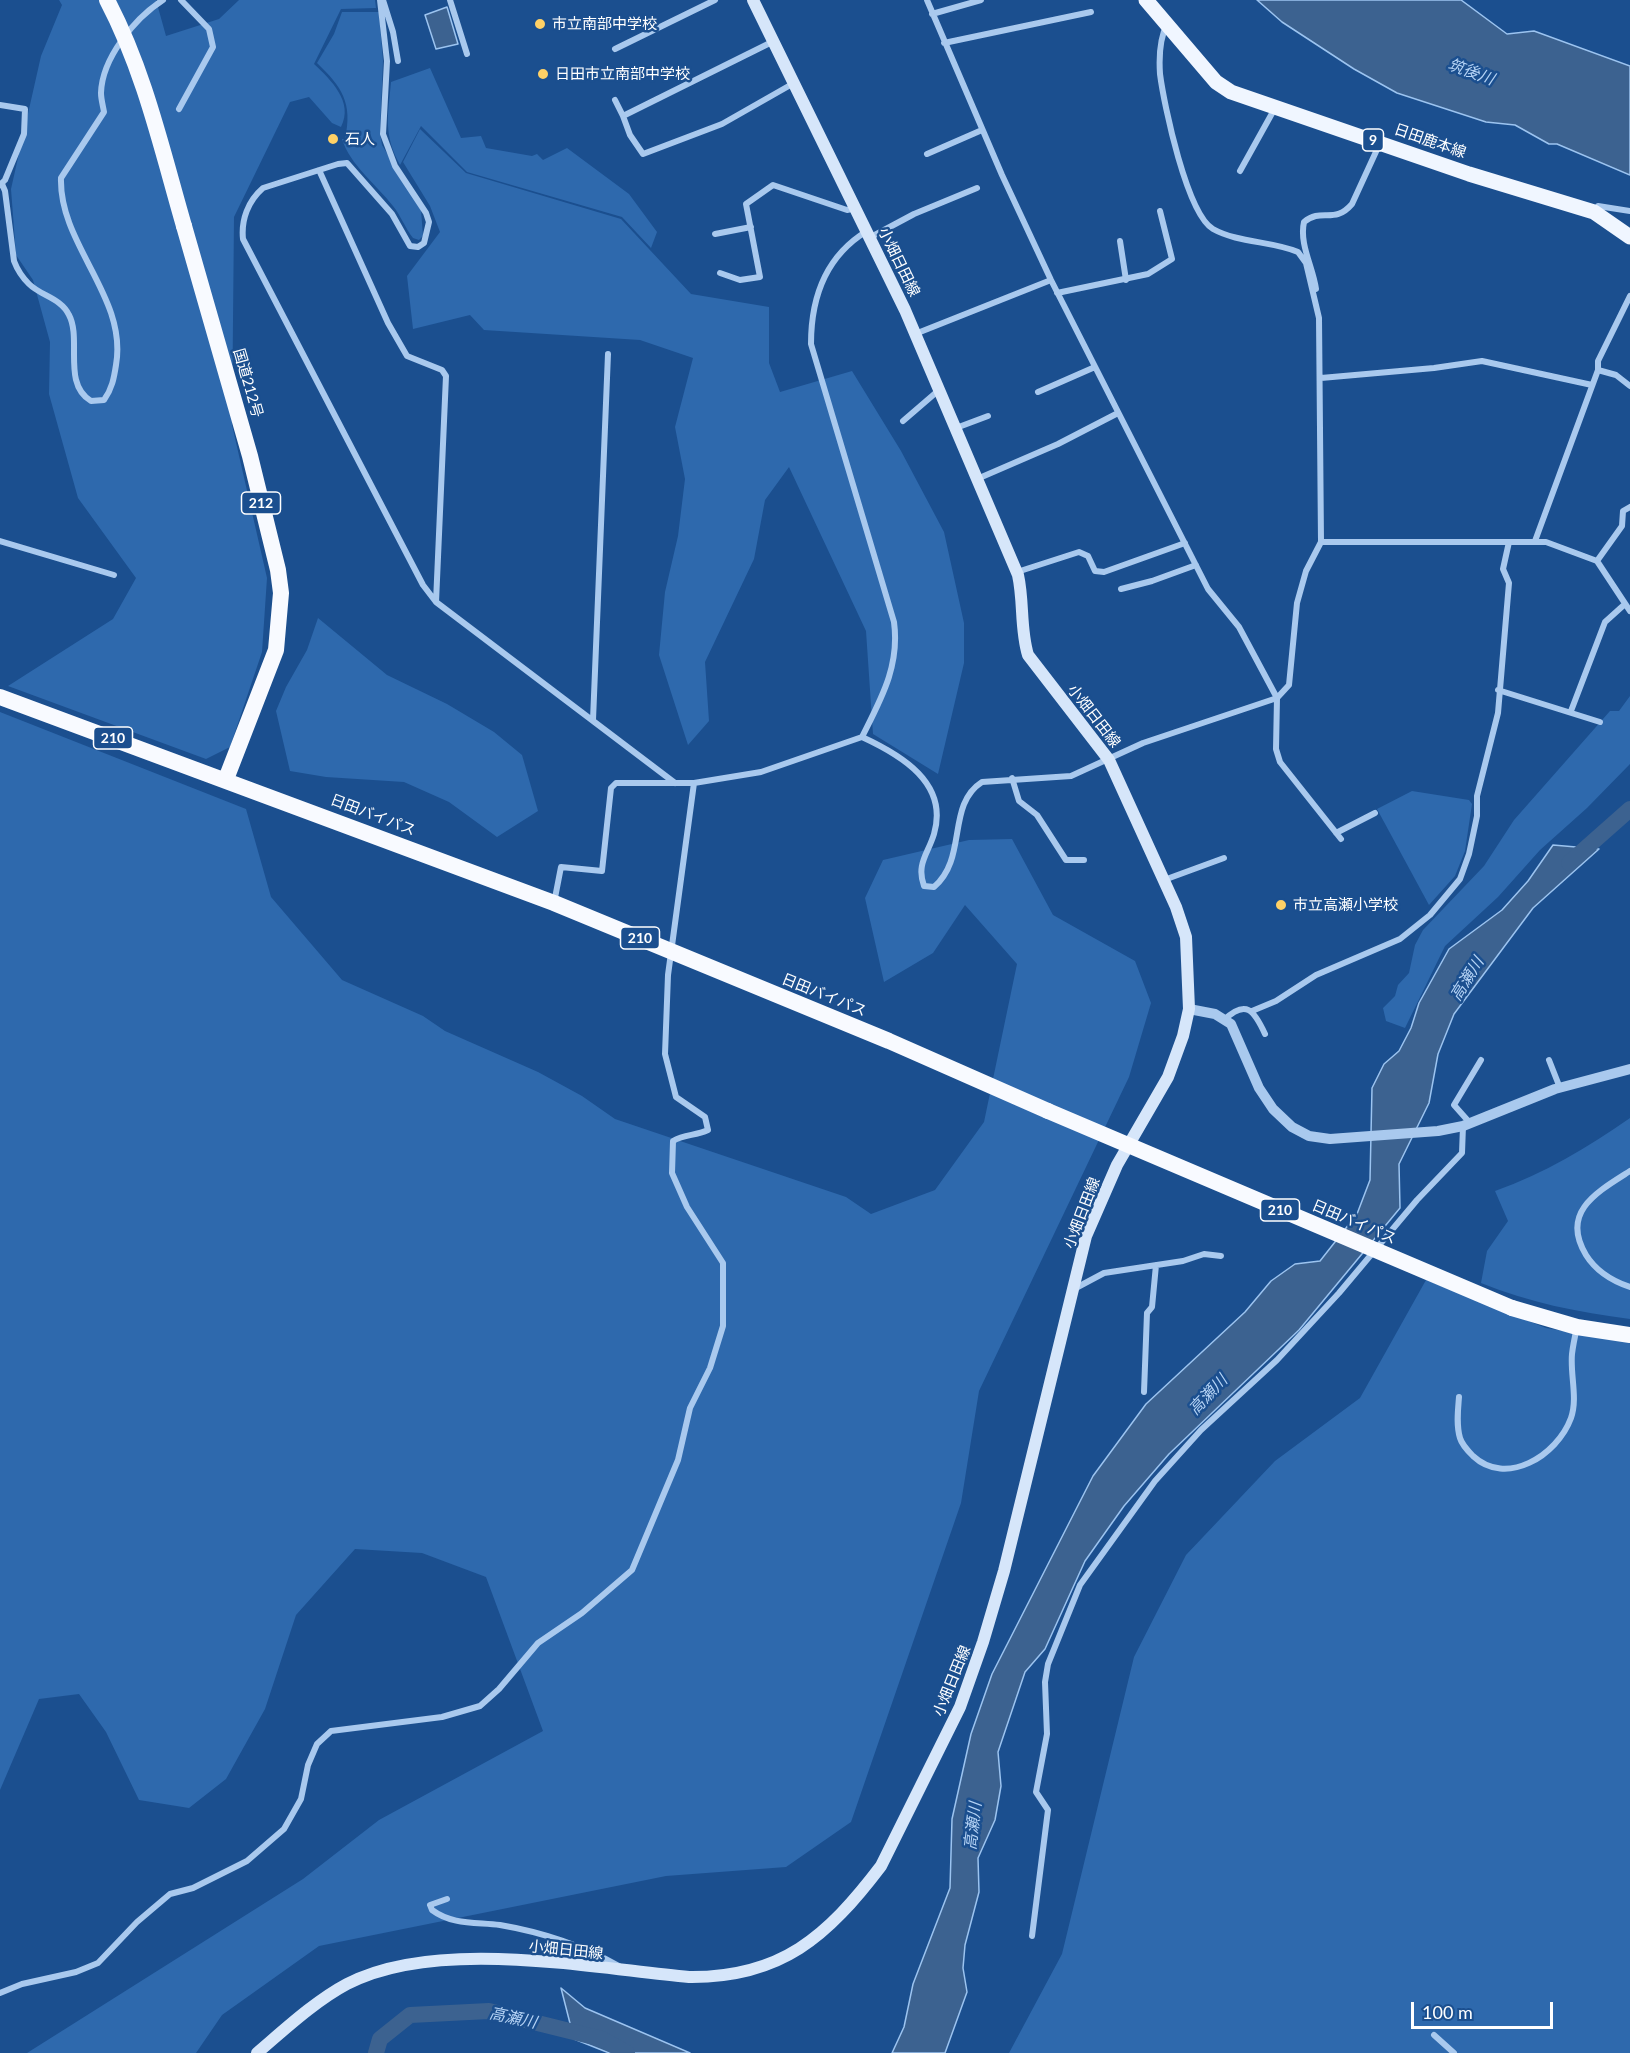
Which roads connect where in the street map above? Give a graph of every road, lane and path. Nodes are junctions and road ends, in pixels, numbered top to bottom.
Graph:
1 (107, 0) edge
2 (163, 0) edge
3 (181, 0) edge
4 (381, 0) edge
5 (450, 0) edge
6 (715, 0) edge
7 (753, 0) edge
8 (927, 0) edge
9 (981, 0) edge
10 (1146, 0) edge
11 (1091, 12) dead end
12 (932, 14) junction
13 (1167, 24) junction
14 (774, 41) junction
15 (944, 43) junction
16 (615, 49) dead end
17 (467, 54) dead end
18 (398, 61) dead end
19 (795, 83) junction
20 (615, 100) dead end
21 (0, 105) edge
22 (1275, 108) junction
23 (179, 110) dead end
24 (623, 116) junction
25 (982, 130) junction
26 (1380, 143) junction
27 (927, 154) dead end
28 (319, 170) junction
29 (1240, 171) dead end
30 (1, 185) edge
31 (977, 188) dead end
32 (1598, 206) dead end
33 (856, 208) junction
34 (1160, 211) dead end
35 (1630, 211) edge
36 (751, 227) junction
37 (715, 234) dead end
38 (869, 234) junction
39 (1630, 237) edge
40 (1120, 241) dead end
41 (720, 273) dead end
42 (1051, 280) junction
43 (1126, 280) junction
44 (1057, 293) junction
45 (1630, 296) edge
46 (1316, 305) junction
47 (915, 334) junction
48 (608, 354) dead end
49 (1095, 367) junction
50 (1598, 370) junction
51 (1321, 378) junction
52 (1592, 385) junction
53 (1630, 386) edge
54 (939, 390) junction
55 (1038, 392) dead end
56 (1118, 413) junction
57 (988, 416) dead end
58 (903, 421) dead end
59 (955, 428) junction
60 (977, 479) junction
61 (1630, 507) edge
62 (0, 541) edge
63 (1535, 541) junction
64 (1321, 542) junction
65 (1509, 542) junction
66 (1185, 543) junction
67 (1597, 561) junction
68 (1196, 565) junction
69 (1017, 572) junction
70 (114, 575) dead end
71 (1121, 589) dead end
72 (436, 602) junction
73 (1625, 604) junction
74 (1630, 611) edge
75 (1498, 690) junction
76 (0, 697) edge
77 (1277, 698) junction
78 (1570, 711) junction
79 (593, 720) junction
80 (1600, 722) dead end
81 (862, 737) junction
82 (1109, 760) junction
83 (1012, 778) junction
84 (226, 779) junction
85 (675, 783) junction
86 (694, 783) junction
87 (1375, 813) dead end
88 (1336, 833) junction
89 (1341, 839) dead end
90 (1224, 858) dead end
91 (1084, 860) dead end
92 (1164, 880) junction
93 (554, 903) junction
94 (673, 951) junction
95 (1189, 1009) junction
96 (1252, 1011) junction
97 (1224, 1020) junction
98 (1265, 1034) dead end
99 (1481, 1060) dead end
100 (1549, 1060) dead end
101 (1630, 1069) edge
102 (1560, 1088) junction
103 (1467, 1125) junction
104 (1630, 1171) edge
105 (1221, 1256) dead end
106 (1156, 1265) junction
107 (1630, 1287) edge
108 (1073, 1290) junction
109 (1577, 1327) junction
110 (1630, 1335) edge
111 (1144, 1392) dead end
112 (1459, 1397) dead end
113 (447, 1899) dead end
114 (1032, 1936) dead end
115 (629, 1972) junction
116 (0, 1994) edge
117 (1434, 2035) dead end
118 (256, 2053) edge
119 (1454, 2053) edge

1 - 84 highway, 国道212号 / 212, bridge
2 - 30 street
3 - 23 street
4 - 18 street
4 - 28 street
5 - 17 street
6 - 16 street
7 - 14 main road, 小畑日田線
8 - 12 street
9 - 12 street
10 - 13 main road, 日田鹿本線 / 9
11 - 15 street
12 - 15 street
13 - 22 main road, 日田鹿本線 / 9
13 - 46 street
14 - 19 main road, 小畑日田線
14 - 24 street
15 - 25 street
19 - 24 street
19 - 33 main road, 小畑日田線
20 - 24 street
21 - 30 street
22 - 26 main road, 日田鹿本線 / 9
22 - 29 street
25 - 27 street
25 - 42 street
26 - 39 main road, 日田鹿本線 / 9
26 - 46 street
28 - 72 street
28 - 72 street
31 - 38 street
32 - 35 street
33 - 36 street
33 - 38 main road, 小畑日田線
34 - 43 street
36 - 37 street
36 - 41 street
38 - 47 main road, 小畑日田線
38 - 81 street
40 - 43 street
42 - 44 street
42 - 47 street
43 - 44 street
44 - 49 street
45 - 50 street
46 - 51 street
47 - 54 main road, 小畑日田線
48 - 79 street
49 - 55 street
49 - 56 street
50 - 52 street
50 - 53 street
51 - 52 street
51 - 64 street
52 - 63 street
54 - 58 street
54 - 59 main road, 小畑日田線
56 - 60 street
56 - 66 street
57 - 59 street
59 - 60 main road, 小畑日田線
60 - 69 main road, 小畑日田線
61 - 67 street
62 - 70 street
63 - 65 street
63 - 67 street
64 - 65 street
64 - 77 street
65 - 75 street
66 - 68 street
66 - 69 street
67 - 73 street
68 - 71 street
68 - 77 street
69 - 82 main road, 小畑日田線
72 - 79 street
73 - 74 street
73 - 78 street
75 - 78 street
75 - 96 street
76 - 84 highway, 日田バイパス / 210
77 - 82 street
77 - 88 street
78 - 80 street
79 - 85 street
81 - 83 street
81 - 86 street
82 - 83 street
82 - 92 main road, 小畑日田線
83 - 91 street
84 - 93 highway, 日田バイパス / 210
85 - 86 street
85 - 93 street
86 - 94 street
87 - 88 street
88 - 89 street
90 - 92 street
92 - 95 main road, 小畑日田線
93 - 94 highway, 日田バイパス / 210
94 - 109 highway, 日田バイパス / 210, bridge
94 - 116 street
95 - 97 street
95 - 108 main road, 小畑日田線
96 - 97 street
96 - 98 street
97 - 103 street
99 - 103 street
100 - 102 street
101 - 102 street
102 - 103 street
103 - 114 street
104 - 107 street
105 - 106 street
106 - 108 street
106 - 111 street
108 - 115 main road, 小畑日田線
109 - 110 highway, 日田バイパス / 210
109 - 112 street
113 - 115 street
115 - 118 main road, 小畑日田線
117 - 119 street

